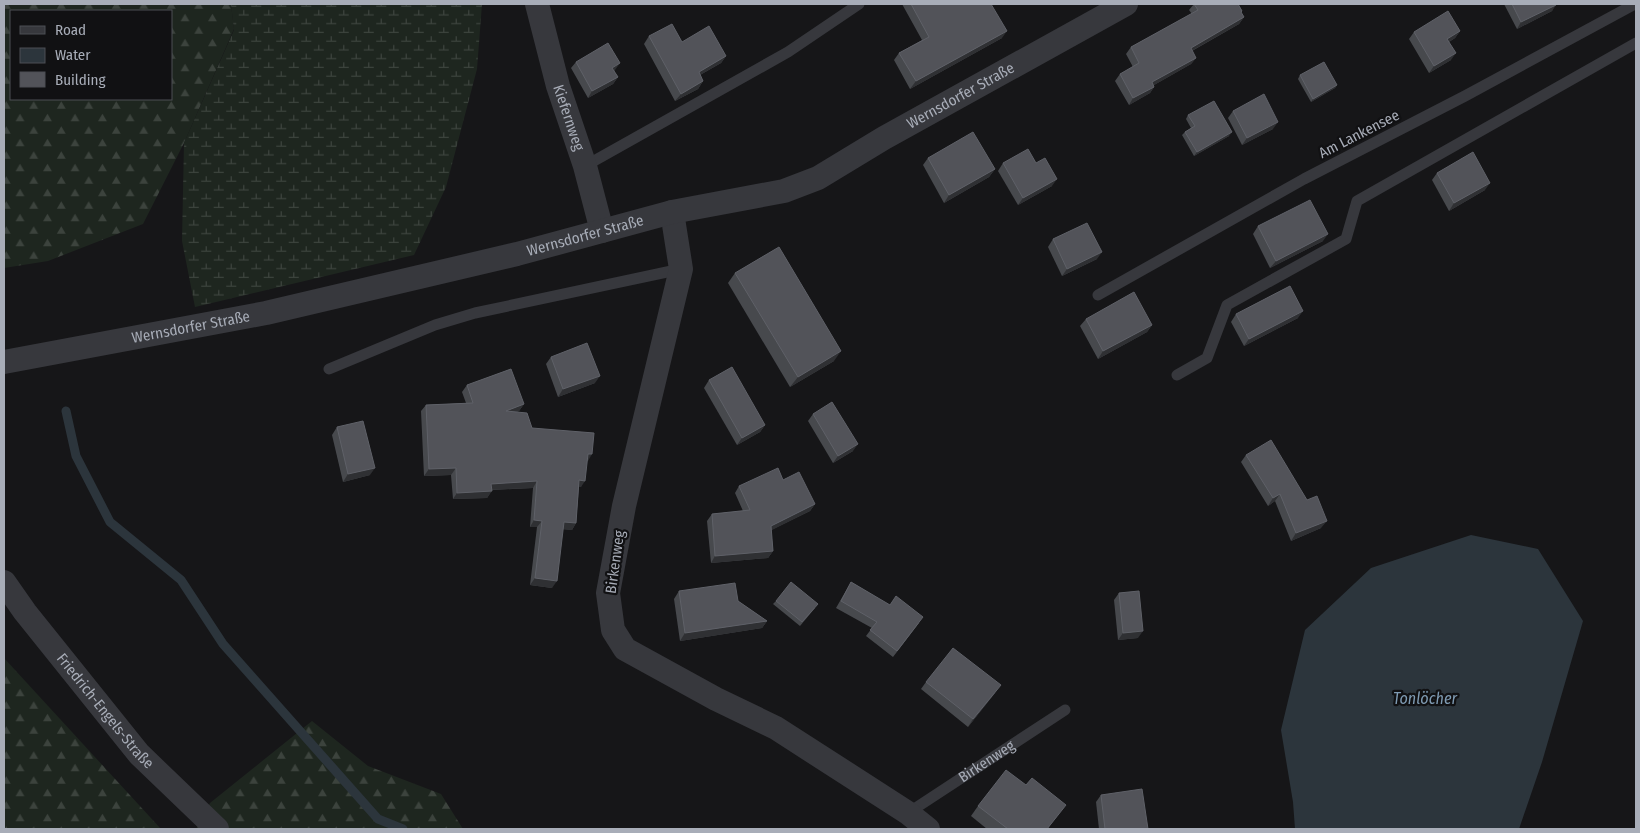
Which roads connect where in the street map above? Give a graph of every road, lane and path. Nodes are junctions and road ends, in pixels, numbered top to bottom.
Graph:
1 (537, 4) edge
2 (859, 4) edge
3 (1126, 4) edge
4 (1635, 4) edge
5 (1636, 43) edge
6 (585, 166) junction
7 (672, 212) junction
8 (602, 231) junction
9 (681, 269) junction
10 (1098, 295) dead end
11 (4, 362) edge
12 (329, 369) dead end
13 (1178, 375) dead end
14 (4, 582) edge
15 (1065, 710) dead end
16 (908, 813) junction
17 (217, 829) edge
18 (928, 829) edge

1 - 6 street, Kiefernweg
2 - 6 lane
3 - 7 street, Wernsdorfer Straße
4 - 10 lane, Am Lankensee
5 - 13 lane
6 - 8 street, Kiefernweg
7 - 8 street, Wernsdorfer Straße
7 - 9 street, Birkenweg
8 - 11 street, Wernsdorfer Straße
9 - 12 lane
9 - 16 street, Birkenweg
14 - 17 street, Friedrich-Engels-Straße
15 - 16 lane, Birkenweg
16 - 18 street, Birkenweg

